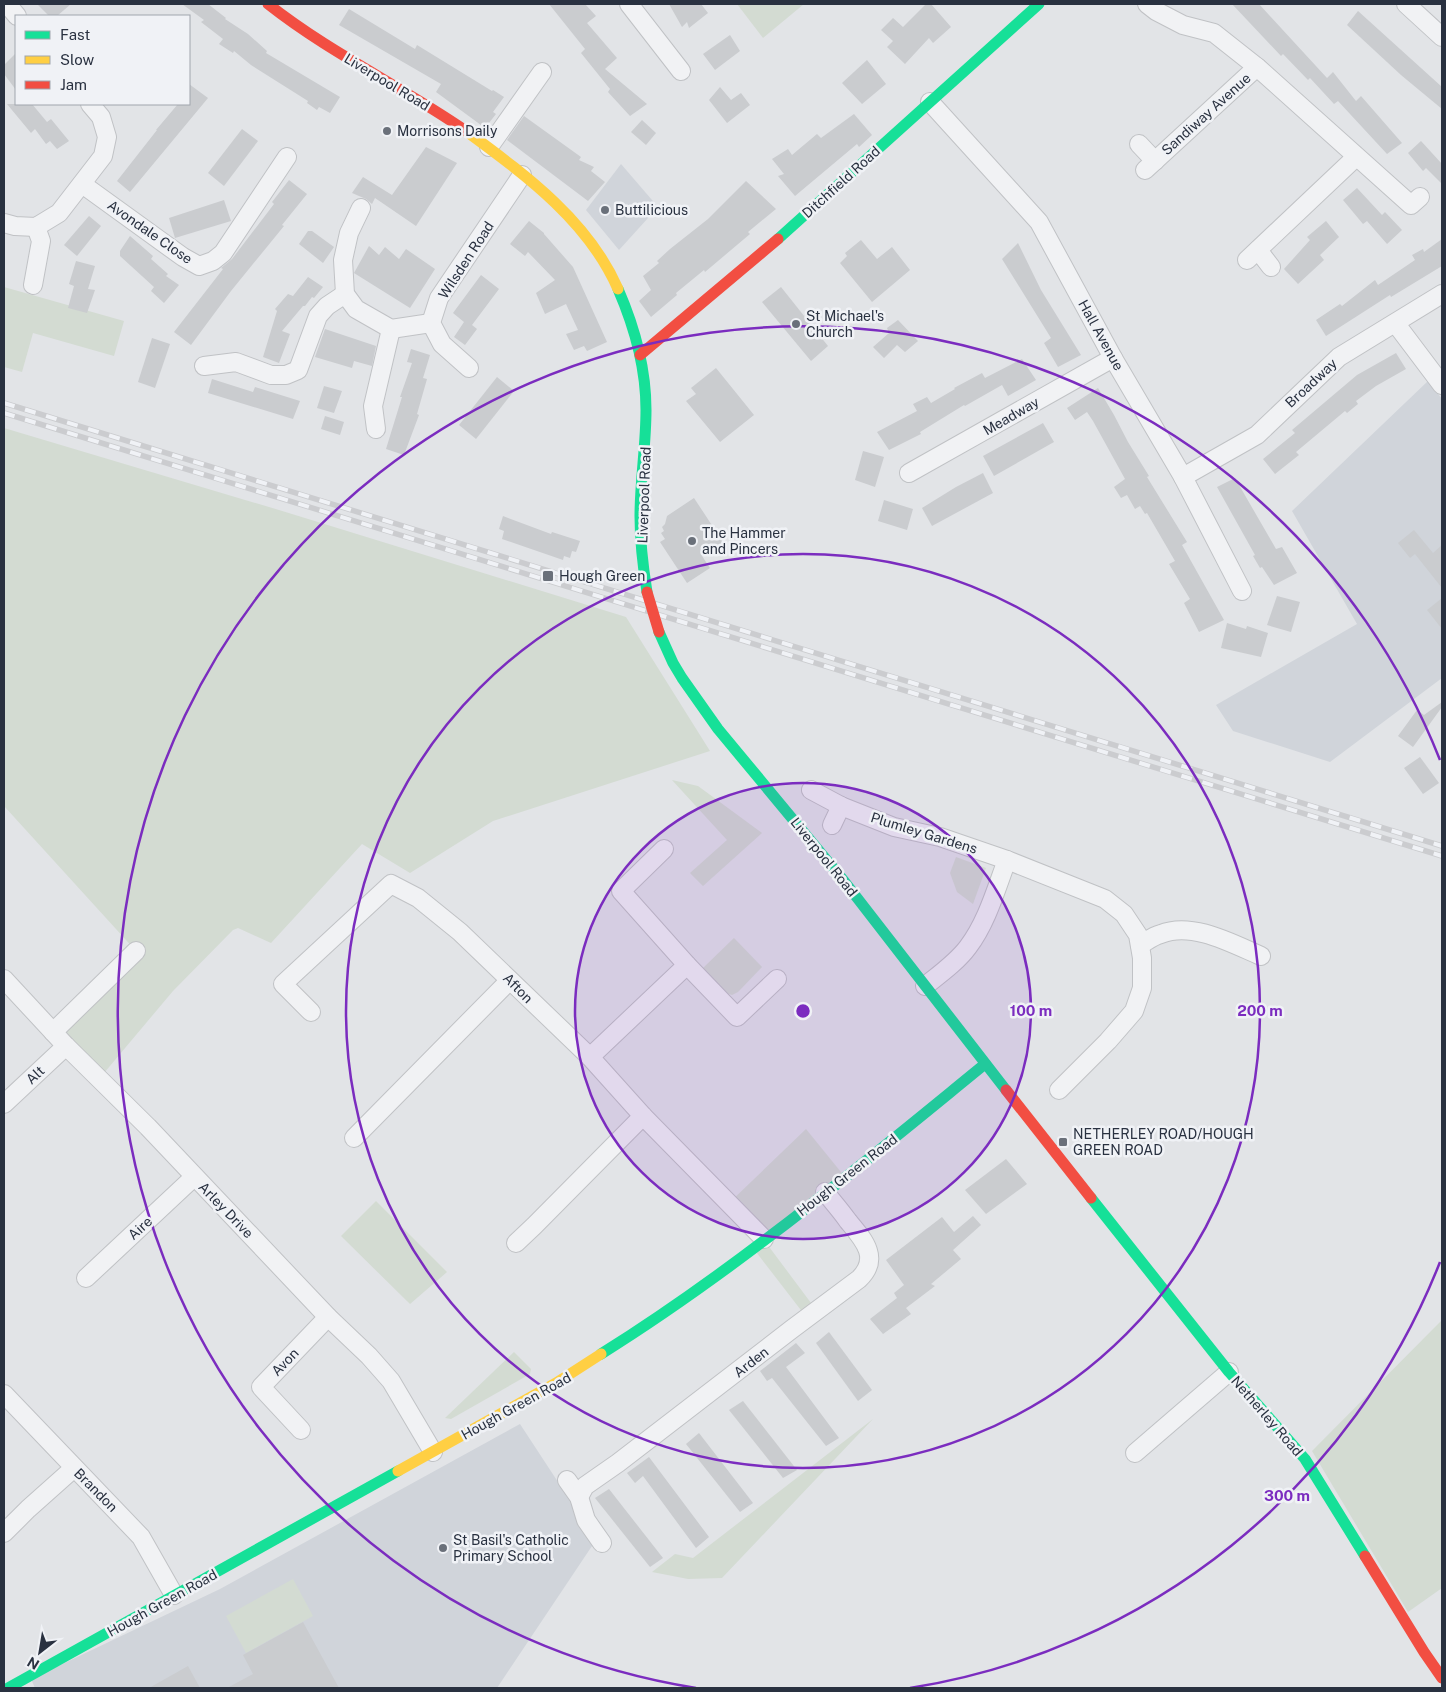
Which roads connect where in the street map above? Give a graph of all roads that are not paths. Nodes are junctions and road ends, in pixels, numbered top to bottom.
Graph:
1 (7, 4) edge
2 (268, 4) edge
3 (629, 4) edge
4 (1039, 4) edge
5 (1147, 4) edge
6 (1406, 4) edge
7 (16, 15) edge
8 (1442, 37) edge
9 (1257, 67) junction
10 (681, 71) dead end
11 (542, 72) dead end
12 (930, 102) junction
13 (91, 105) edge
14 (1139, 144) dead end
15 (490, 147) junction
16 (287, 157) dead end
17 (1356, 157) junction
18 (522, 175) junction
19 (82, 184) junction
20 (1420, 197) dead end
21 (362, 208) dead end
22 (4, 223) edge
23 (36, 227) junction
24 (1271, 267) dead end
25 (33, 285) dead end
26 (345, 294) junction
27 (1442, 294) edge
28 (431, 324) junction
29 (1396, 324) junction
30 (392, 329) junction
31 (640, 355) junction
32 (1113, 358) junction
33 (204, 366) dead end
34 (469, 368) dead end
35 (1442, 385) edge
36 (376, 429) dead end
37 (909, 474) dead end
38 (1183, 476) junction
39 (1242, 591) dead end
40 (811, 790) dead end
41 (841, 806) junction
42 (832, 825) dead end
43 (664, 849) dead end
44 (1007, 860) junction
45 (1140, 945) junction
46 (136, 951) dead end
47 (1262, 956) dead end
48 (687, 965) junction
49 (4, 979) edge
50 (777, 979) dead end
51 (509, 981) junction
52 (925, 986) junction
53 (311, 1012) dead end
54 (53, 1032) junction
55 (66, 1046) junction
56 (590, 1057) junction
57 (985, 1064) junction
58 (1059, 1090) dead end
59 (4, 1104) edge
60 (643, 1116) junction
61 (354, 1138) dead end
62 (1070, 1170) joint
63 (194, 1177) junction
64 (825, 1192) junction
65 (764, 1240) junction
66 (516, 1243) dead end
67 (86, 1278) dead end
68 (328, 1317) junction
69 (1229, 1372) junction
70 (4, 1394) edge
71 (302, 1430) dead end
72 (433, 1452) junction
73 (1135, 1453) dead end
74 (74, 1468) junction
75 (567, 1480) dead end
76 (579, 1497) junction
77 (4, 1533) edge
78 (602, 1543) dead end
79 (174, 1595) junction
80 (1442, 1678) edge
81 (8, 1688) edge

1 - 7 street
2 - 15 main road, Liverpool Road
3 - 10 street
4 - 12 main road, Ditchfield Road
5 - 9 street, Sandiway Avenue
6 - 8 street
9 - 14 street, Sandiway Avenue
9 - 17 street, Sandiway Avenue
11 - 15 street
12 - 31 main road, Ditchfield Road
12 - 32 street, Hall Avenue
13 - 19 street
15 - 18 main road, Liverpool Road
16 - 19 street, Avondale Close
17 - 20 street, Sandiway Avenue
17 - 24 street
18 - 28 street, Wilsden Road
18 - 31 main road, Liverpool Road
19 - 23 street
21 - 26 street
22 - 23 street
23 - 25 street
26 - 30 street
26 - 33 street
27 - 29 street, Broadway
28 - 30 street
28 - 34 street
29 - 35 street
29 - 38 street, Broadway
30 - 36 street
31 - 52 main road, Liverpool Road, bridge
32 - 37 street, Meadway
32 - 38 street, Hall Avenue
38 - 39 street, Hall Avenue
40 - 41 street, Plumley Gardens
41 - 42 street
41 - 44 street, Plumley Gardens
43 - 48 street
44 - 45 street, Plumley Gardens
44 - 52 street
45 - 47 street
45 - 58 street, Plumley Gardens
46 - 54 street
48 - 50 street
48 - 56 street
49 - 54 street, Arley Drive
51 - 53 street, Afton
51 - 56 street, Afton
51 - 61 street
52 - 57 main road, Liverpool Road
54 - 55 street, Arley Drive
55 - 59 street, Alt
55 - 63 street, Arley Drive
56 - 60 street, Afton
57 - 62 main road, Liverpool Road
57 - 64 main road, Hough Green Road
60 - 65 street, Afton
60 - 66 street
62 - 69 main road, Netherley Road
63 - 67 street, Aire
63 - 68 street, Arley Drive
64 - 65 main road, Hough Green Road
64 - 76 street, Arden
65 - 72 main road, Hough Green Road
68 - 71 street, Avon
68 - 72 street, Arley Drive
69 - 73 street
69 - 80 main road, Netherley Road
70 - 74 street, Brandon
72 - 79 main road, Hough Green Road
74 - 77 street
74 - 79 street, Brandon
75 - 76 street
76 - 78 street
79 - 81 main road, Hough Green Road

